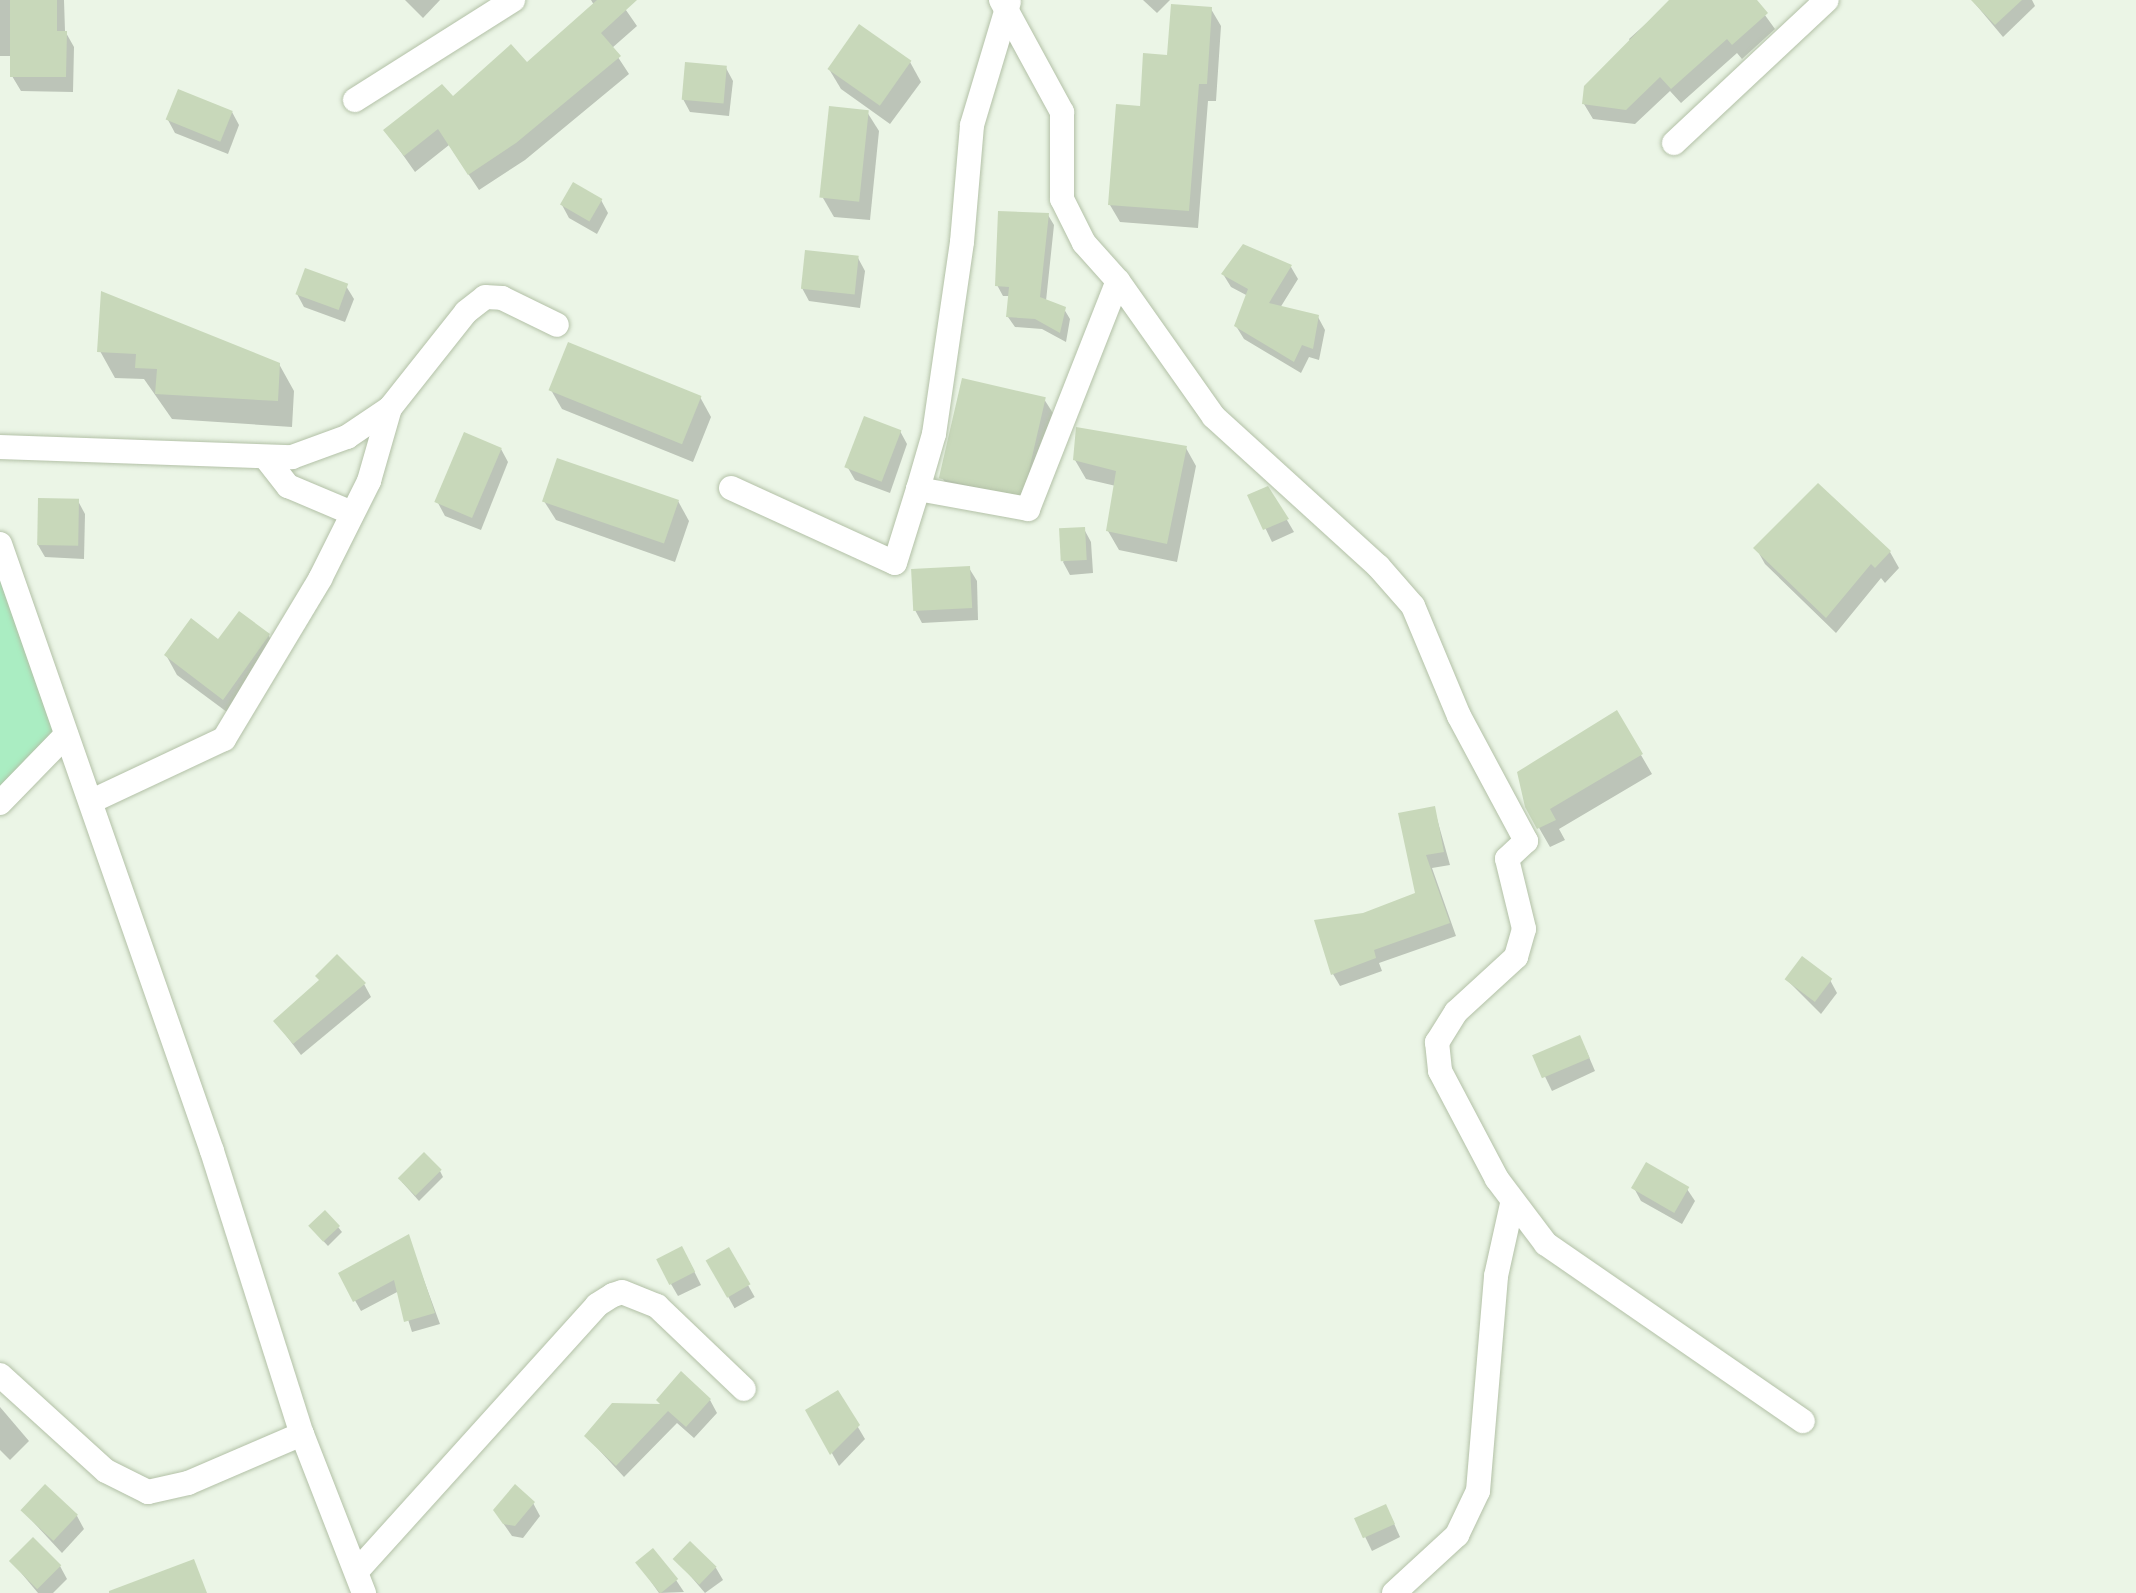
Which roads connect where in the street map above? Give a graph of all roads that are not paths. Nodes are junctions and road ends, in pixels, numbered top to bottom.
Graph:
1 (513, 0) edge
2 (1827, 0) edge
3 (1006, 2) edge
4 (355, 100) dead end
5 (1674, 143) dead end
6 (1118, 281) junction
7 (557, 325) dead end
8 (390, 408) junction
9 (0, 447) edge
10 (266, 458) junction
11 (731, 488) dead end
12 (918, 489) junction
13 (352, 513) junction
14 (0, 544) edge
15 (66, 735) junction
16 (92, 801) junction
17 (0, 803) edge
18 (1512, 1204) junction
19 (0, 1375) edge
20 (744, 1389) dead end
21 (1803, 1421) dead end
22 (302, 1434) junction
23 (360, 1582) edge
24 (1394, 1593) edge

1 - 4 street
2 - 5 street
3 - 6 street
3 - 12 street
6 - 12 street
6 - 18 street
7 - 8 street
8 - 10 street
8 - 13 street
9 - 10 street
10 - 13 street
11 - 12 street
13 - 16 street
14 - 15 street
15 - 16 street
15 - 17 street
16 - 22 street
18 - 21 street
18 - 24 street
19 - 22 street
20 - 23 street
22 - 23 street

